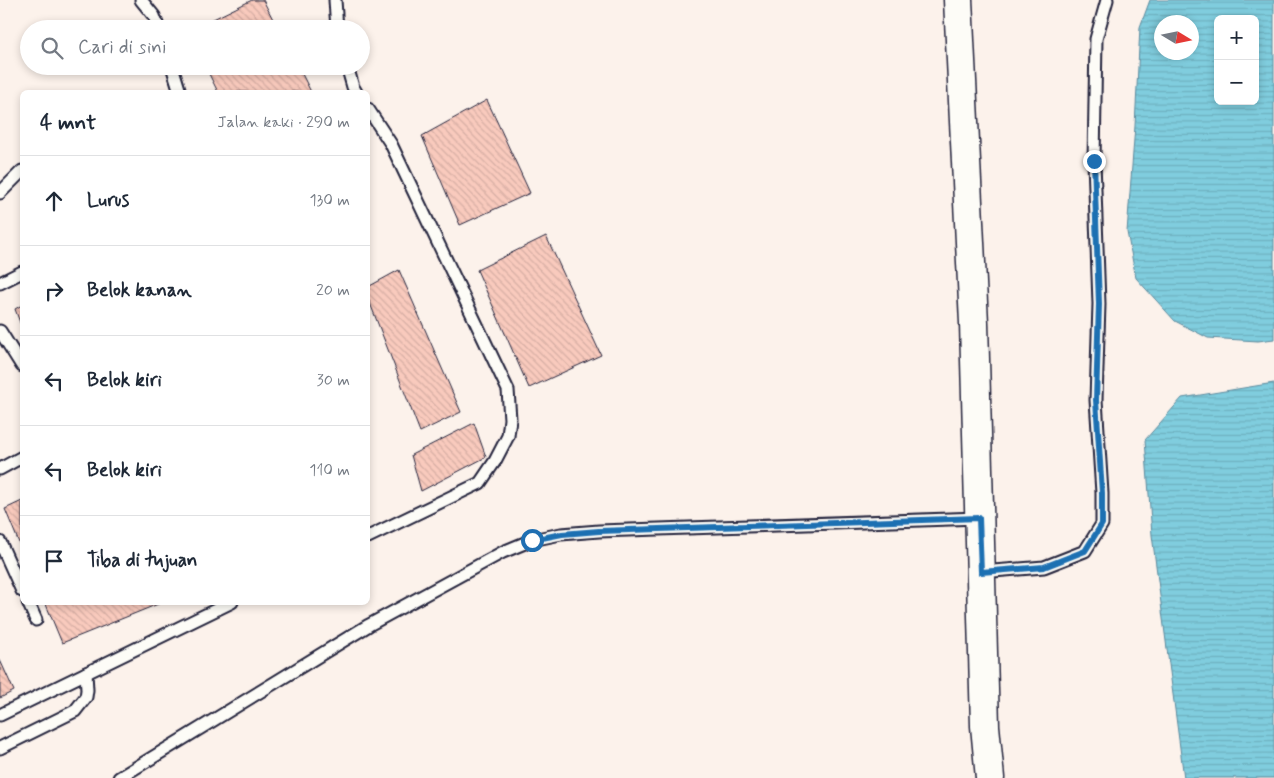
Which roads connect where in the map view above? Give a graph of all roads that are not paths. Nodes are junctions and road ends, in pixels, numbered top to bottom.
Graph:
1 (141, 0) edge
2 (335, 0) edge
3 (958, 0) edge
4 (1106, 0) edge
5 (155, 20) edge
6 (336, 20) edge
7 (175, 75) edge
8 (350, 75) edge
9 (179, 90) edge
10 (355, 90) edge
11 (370, 112) edge
12 (20, 173) edge
13 (0, 193) edge
14 (20, 273) edge
15 (0, 283) edge
16 (0, 331) edge
17 (20, 363) edge
18 (20, 458) edge
19 (0, 469) edge
20 (979, 518) junction
21 (370, 536) edge
22 (0, 542) edge
23 (981, 572) junction
24 (20, 587) edge
25 (29, 605) edge
26 (226, 605) edge
27 (36, 620) dead end
28 (86, 673) junction
29 (0, 715) edge
30 (0, 748) edge
31 (119, 778) edge
32 (990, 778) edge

1 - 5 lane
2 - 6 lane
3 - 20 street
4 - 23 lane
7 - 9 lane
8 - 10 lane
11 - 21 lane
12 - 13 lane
14 - 15 lane
16 - 17 lane
18 - 19 lane
20 - 23 street
20 - 31 lane
22 - 24 lane
23 - 32 street
25 - 27 lane
26 - 28 lane
28 - 29 lane
28 - 30 lane

